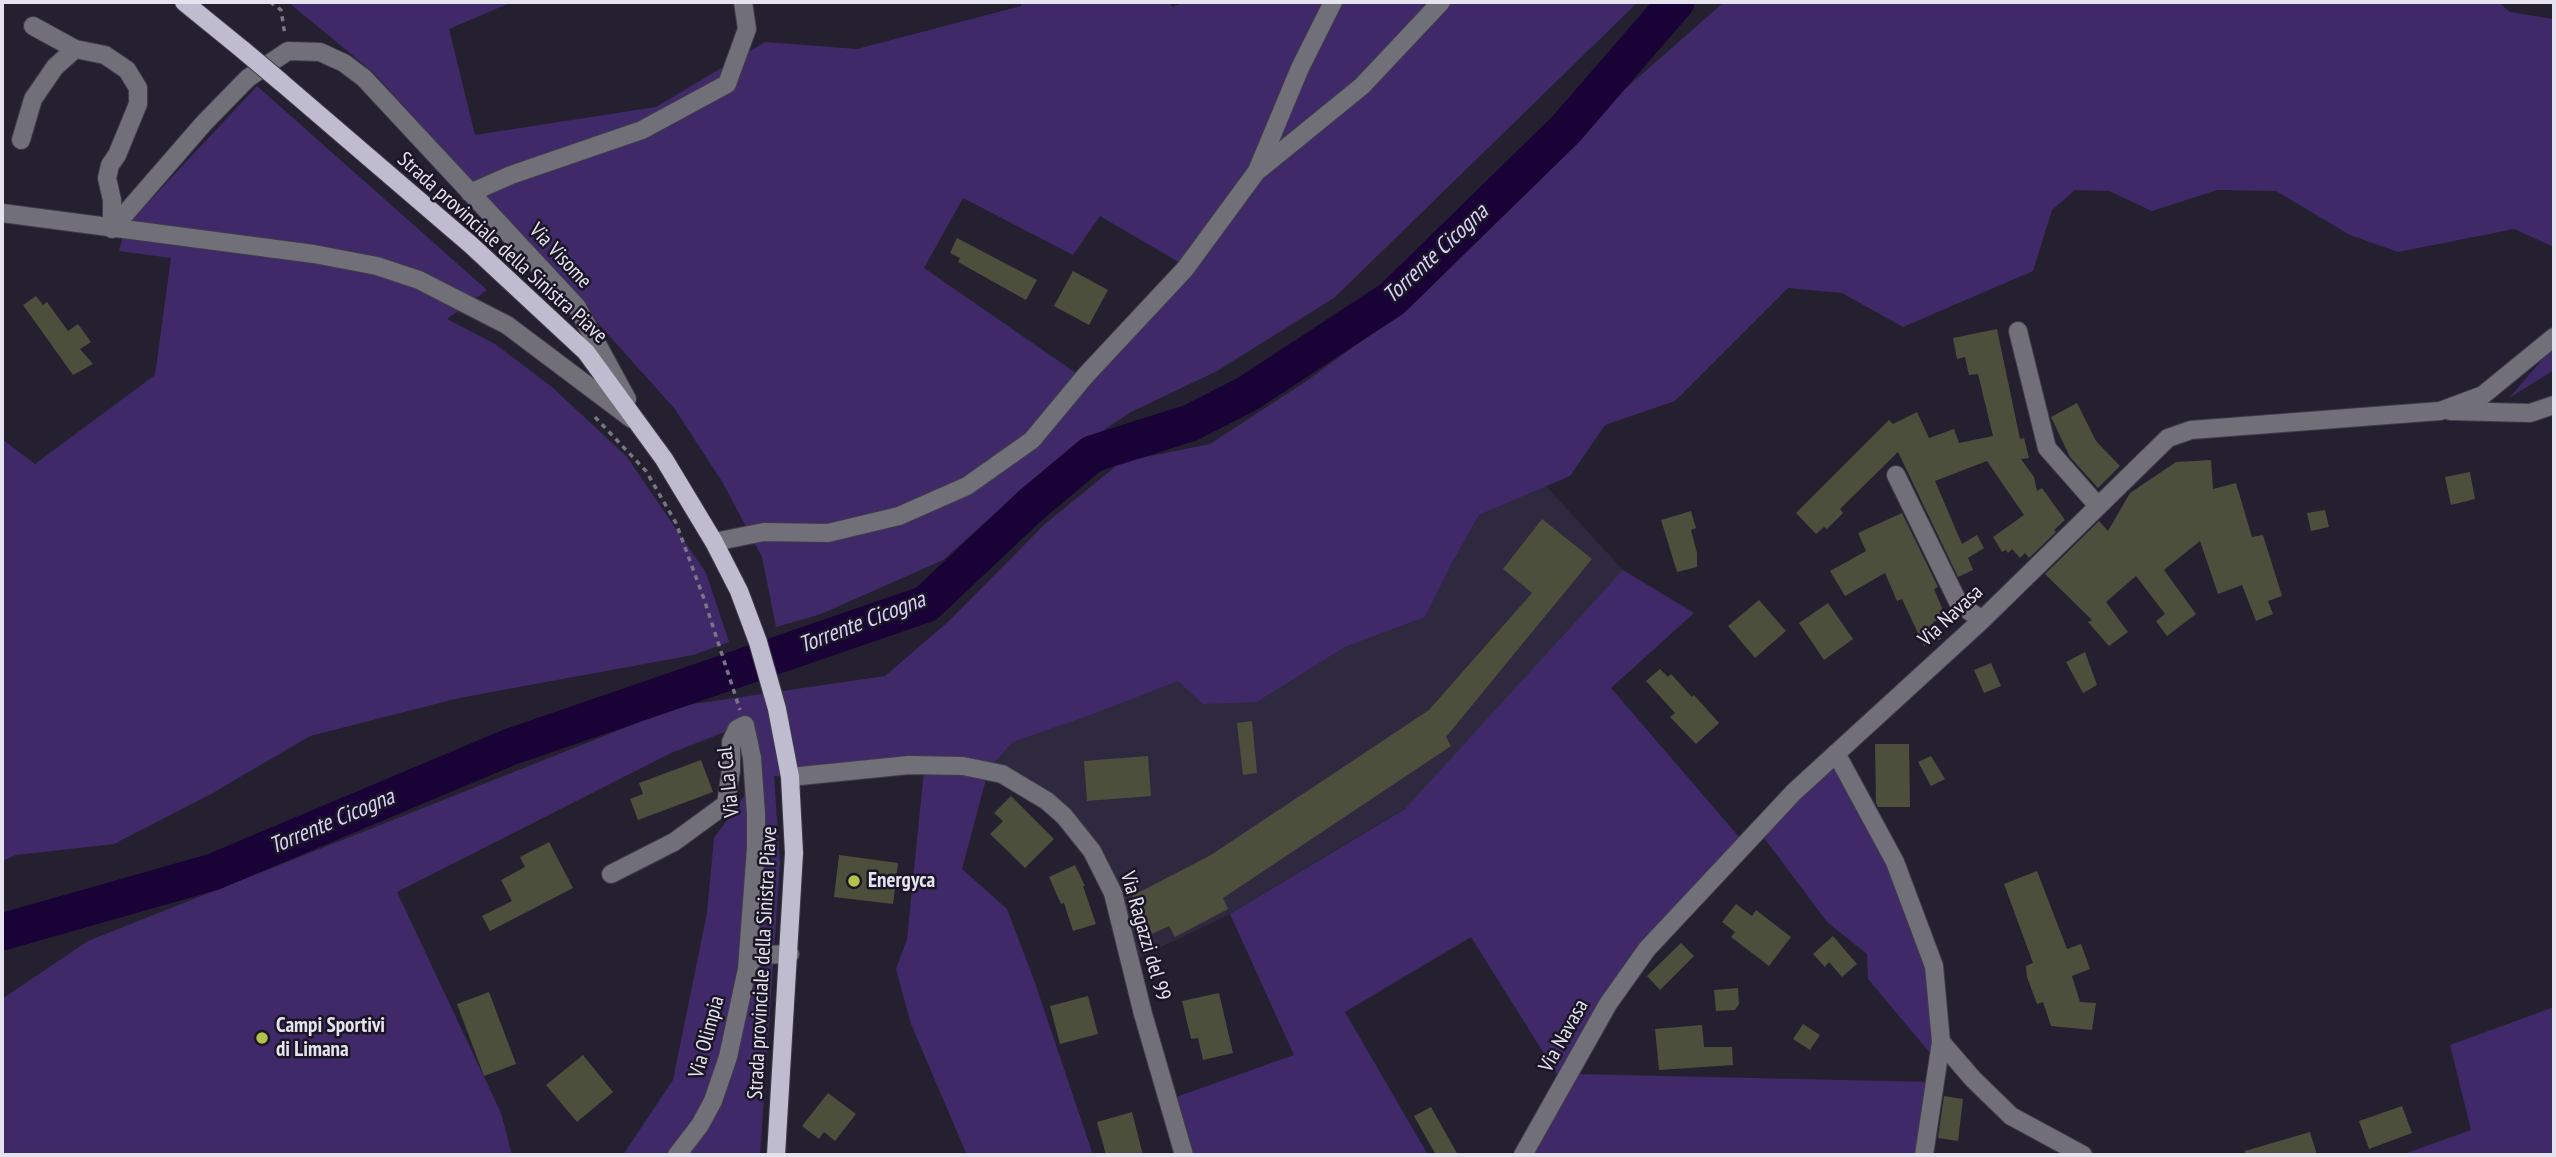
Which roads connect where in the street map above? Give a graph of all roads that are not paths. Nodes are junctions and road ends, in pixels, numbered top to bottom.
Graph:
1 (184, 2) edge
2 (743, 2) edge
3 (1333, 2) edge
4 (1441, 2) edge
5 (33, 26) dead end
6 (75, 49) junction
7 (21, 140) dead end
8 (1257, 171) junction
9 (470, 193) junction
10 (2, 213) edge
11 (112, 229) junction
12 (2018, 331) dead end
13 (2554, 337) edge
14 (2554, 405) edge
15 (2440, 411) junction
16 (643, 428) junction
17 (1896, 475) dead end
18 (2098, 506) junction
19 (714, 542) junction
20 (1982, 620) junction
21 (1836, 753) junction
22 (790, 778) junction
23 (611, 874) dead end
24 (790, 954) junction
25 (747, 969) junction
26 (1941, 1042) junction
27 (677, 1155) edge
28 (776, 1155) edge
29 (1184, 1155) edge
30 (1522, 1155) edge
31 (1924, 1155) edge
32 (2083, 1155) edge

1 - 16 main road, Strada provinciale della Sinistra Piave, bridge
2 - 9 street
3 - 8 street
4 - 8 street
5 - 6 street
6 - 7 street
6 - 11 street
8 - 19 street
9 - 11 street, Via Visome
9 - 16 street, Via Visome
10 - 11 street
11 - 16 street
12 - 18 street
13 - 15 street, Via Navasa
14 - 15 street
15 - 18 street, Via Navasa
16 - 19 main road, Strada provinciale della Sinistra Piave
17 - 20 street
18 - 20 street, Via Navasa
19 - 22 main road, Strada provinciale della Sinistra Piave
20 - 21 street, Via Navasa
21 - 26 street
21 - 30 street, Via Navasa
22 - 24 main road, Strada provinciale della Sinistra Piave
22 - 29 street, Via Ragazzi del 99
23 - 25 street, Via La Cal
24 - 25 street
24 - 28 main road, Strada provinciale della Sinistra Piave
25 - 27 street, Via Olimpia
26 - 31 street
26 - 32 street

